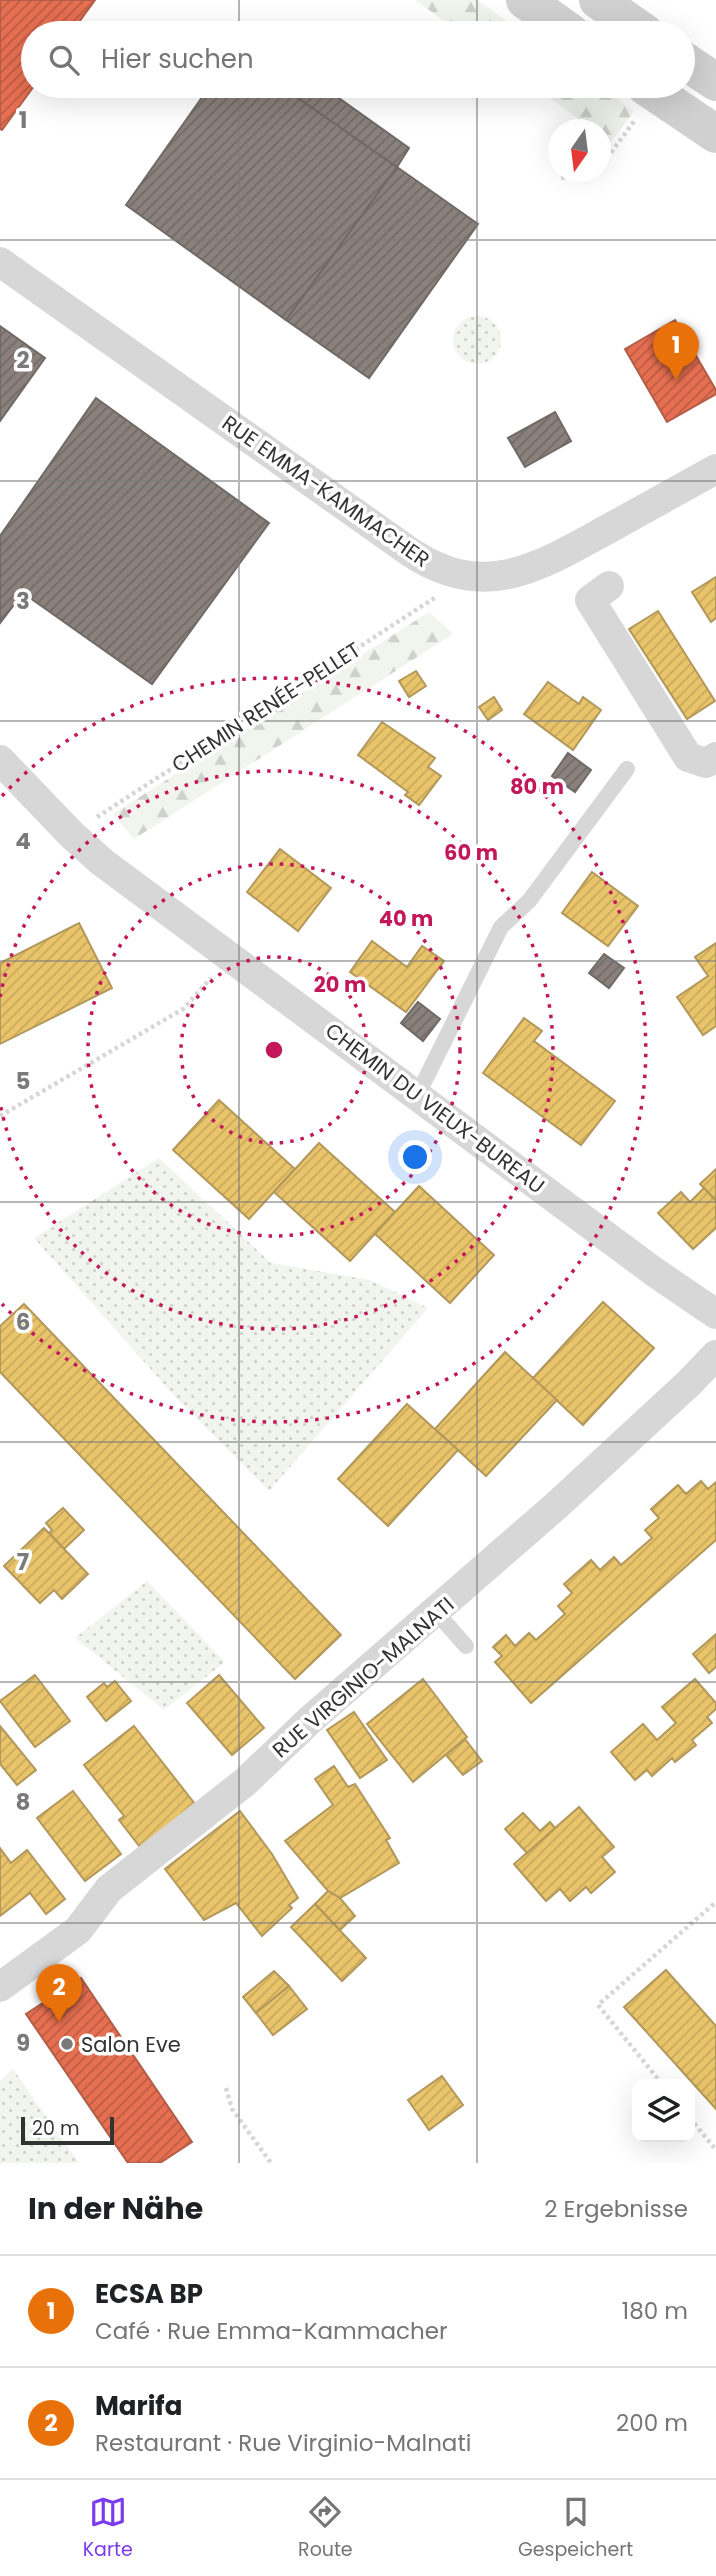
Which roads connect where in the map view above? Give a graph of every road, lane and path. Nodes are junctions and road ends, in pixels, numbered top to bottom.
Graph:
1 (525, 0) edge
2 (598, 0) edge
3 (554, 21) edge
4 (628, 21) edge
5 (695, 68) edge
6 (716, 82) edge
7 (641, 101) edge
8 (716, 134) edge
9 (611, 153) edge
10 (0, 262) edge
11 (716, 469) edge
12 (609, 586) dead end
13 (440, 595) dead end
14 (716, 757) edge
15 (0, 760) edge
16 (627, 769) dead end
17 (92, 820) dead end
18 (214, 975) dead end
19 (418, 1094) junction
20 (0, 1116) edge
21 (716, 1314) edge
22 (716, 1354) edge
23 (436, 1612) junction
24 (466, 1646) dead end
25 (716, 1902) edge
26 (0, 1987) edge
27 (658, 2079) edge
28 (226, 2088) dead end
29 (695, 2124) edge
30 (716, 2150) edge
31 (271, 2163) edge

1 - 3 main road
2 - 4 main road
5 - 6 main road
7 - 8 main road
7 - 9 path
10 - 11 street, RUE EMMA-KAMMACHER
12 - 14 street
13 - 17 path, CHEMIN RENÉE-PELLET
15 - 19 street, CHEMIN DU VIEUX-BUREAU
16 - 19 lane
18 - 20 path
19 - 21 street, CHEMIN DU VIEUX-BUREAU
22 - 23 street, RUE VIRGINIO-MALNATI
23 - 24 lane
23 - 26 street, RUE VIRGINIO-MALNATI
25 - 27 path
28 - 31 path
29 - 30 path

